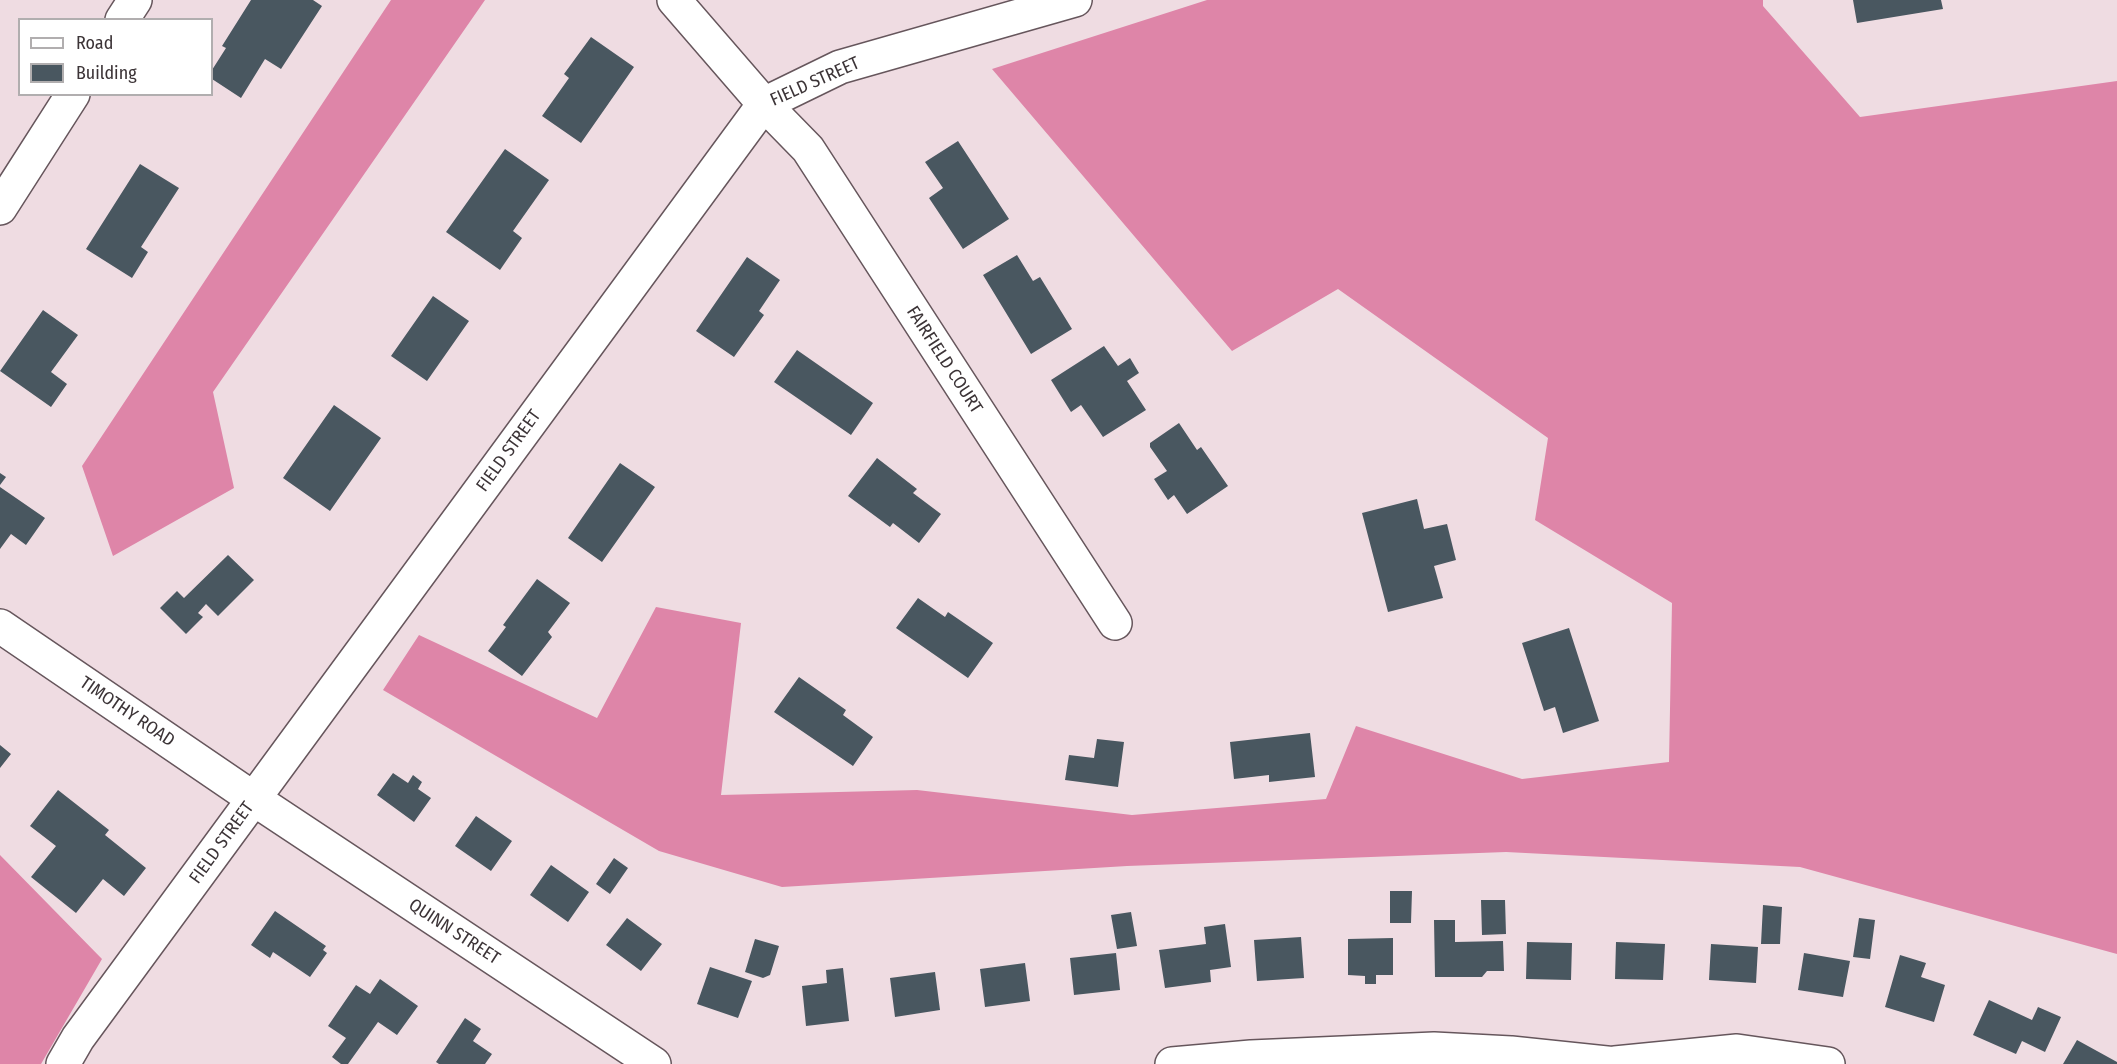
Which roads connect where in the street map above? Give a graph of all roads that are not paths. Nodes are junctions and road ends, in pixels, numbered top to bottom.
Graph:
1 (135, 0) edge
2 (674, 0) edge
3 (1075, 0) edge
4 (123, 18) edge
5 (73, 96) edge
6 (764, 104) junction
7 (0, 208) edge
8 (1115, 623) dead end
9 (0, 626) edge
10 (254, 799) junction
11 (63, 1064) edge
12 (654, 1064) edge
13 (1172, 1064) edge
14 (1616, 1064) edge
15 (1828, 1064) edge

1 - 4 street
2 - 6 street, FAIRFIELD COURT
3 - 6 street, FIELD STREET
5 - 7 street
6 - 8 street, FAIRFIELD COURT
6 - 10 street, FIELD STREET
9 - 10 street, TIMOTHY ROAD
10 - 11 street, FIELD STREET
10 - 12 street, QUINN STREET
13 - 14 street
14 - 15 street

